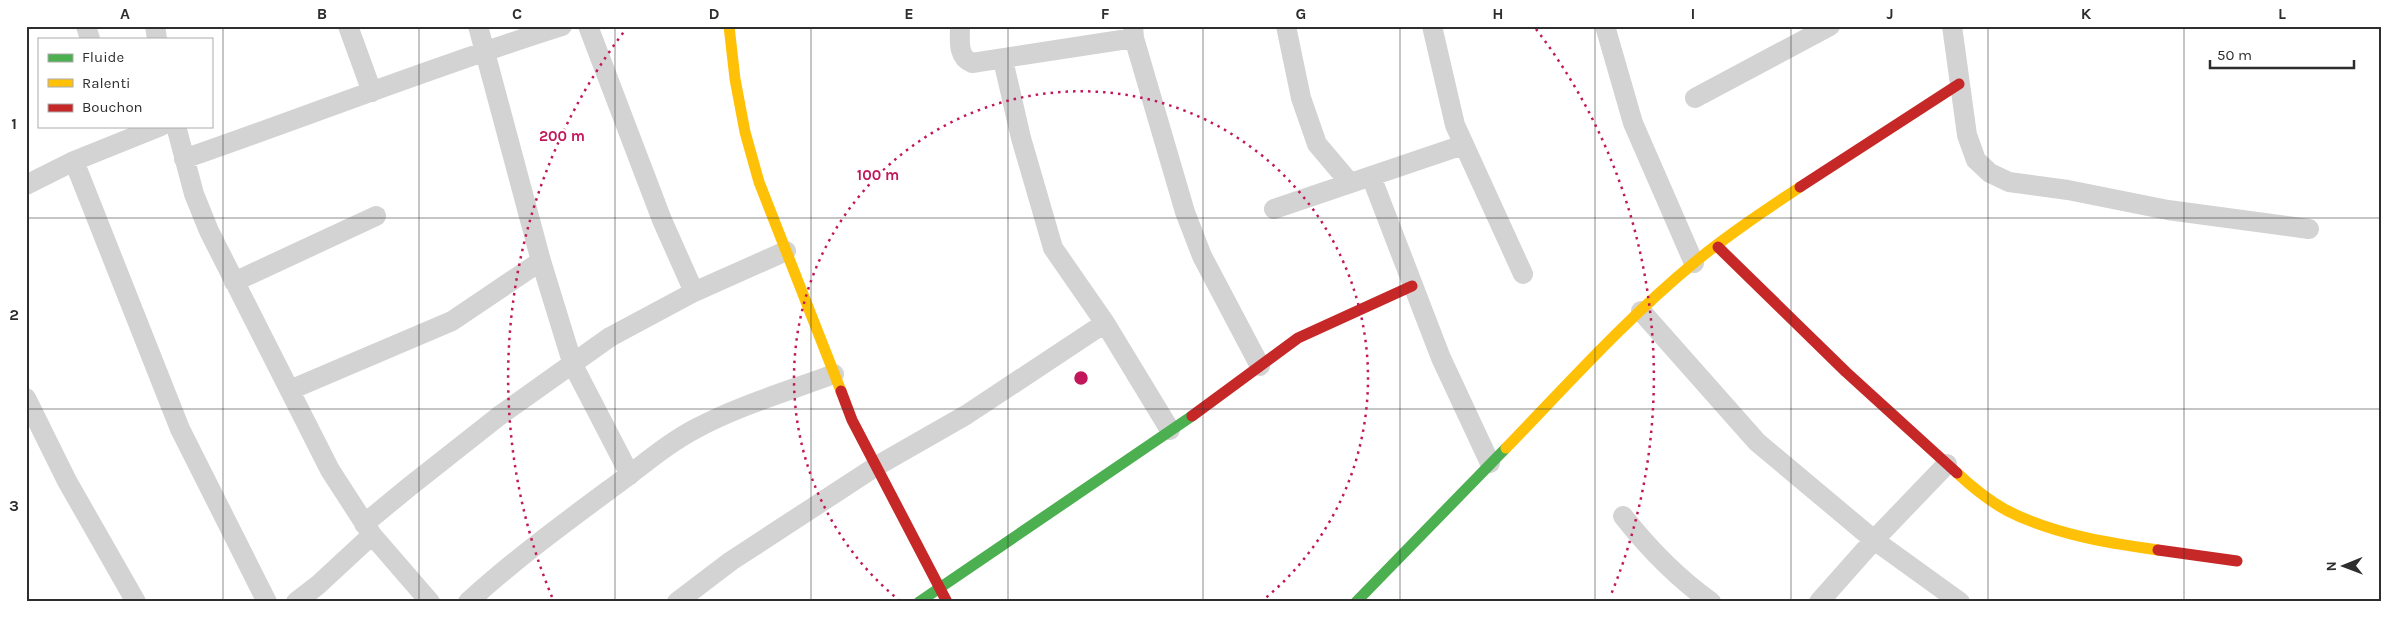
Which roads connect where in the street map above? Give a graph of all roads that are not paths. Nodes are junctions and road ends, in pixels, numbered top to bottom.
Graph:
1 (86, 26) edge
2 (348, 26) edge
3 (478, 26) edge
4 (562, 26) edge
5 (588, 26) edge
6 (729, 26) edge
7 (960, 26) edge
8 (1286, 26) edge
9 (1432, 26) edge
10 (1605, 26) edge
11 (1830, 26) edge
12 (1952, 26) edge
13 (1134, 32) edge
14 (90, 38) edge
15 (486, 50) junction
16 (1003, 60) junction
17 (1959, 84) junction
18 (372, 92) junction
19 (1695, 98) dead end
20 (149, 128) edge
21 (176, 128) edge
22 (125, 132) edge
23 (1463, 145) junction
24 (184, 159) junction
25 (74, 161) junction
26 (1371, 176) junction
27 (1350, 183) junction
28 (26, 185) edge
29 (1274, 209) dead end
30 (376, 216) dead end
31 (2309, 229) dead end
32 (1718, 247) junction
33 (786, 251) junction
34 (541, 261) junction
35 (1694, 263) junction
36 (1523, 274) dead end
37 (234, 282) junction
38 (1412, 286) junction
39 (694, 292) junction
40 (1641, 311) junction
41 (1104, 323) junction
42 (573, 365) junction
43 (1260, 366) junction
44 (834, 374) junction
45 (290, 390) junction
46 (26, 398) edge
47 (1170, 430) junction
48 (1490, 463) junction
49 (1947, 464) junction
50 (875, 468) junction
51 (630, 475) junction
52 (1623, 516) dead end
53 (368, 530) junction
54 (1874, 540) junction
55 (2237, 561) dead end
56 (937, 587) junction
57 (680, 601) edge
58 (136, 602) edge
59 (267, 602) edge
60 (296, 602) edge
61 (430, 602) edge
62 (468, 602) edge
63 (919, 602) edge
64 (947, 602) edge
65 (1356, 602) edge
66 (1711, 602) edge
67 (1818, 602) edge
68 (1960, 602) edge

1 - 14 street
2 - 18 street
3 - 15 street
4 - 15 street
5 - 39 street
6 - 33 street
7 - 16 street
8 - 27 street
9 - 23 street
10 - 35 street
11 - 19 street
12 - 17 street
13 - 16 street
13 - 43 street
15 - 18 street
15 - 34 street
16 - 41 street
17 - 31 street
17 - 32 street
18 - 24 street
20 - 22 street
21 - 24 street
22 - 25 street
23 - 26 street
23 - 36 street
24 - 37 street
25 - 28 street
25 - 59 street
26 - 27 street
26 - 38 street
27 - 29 street
30 - 37 street
32 - 35 street
32 - 49 street
33 - 39 street
33 - 44 street
34 - 42 street
34 - 45 street
35 - 40 street
37 - 45 street
38 - 43 street
38 - 48 street
39 - 42 street
40 - 48 street
40 - 54 street
41 - 47 street
41 - 50 street
42 - 51 street
42 - 53 street
43 - 47 street
44 - 50 street
44 - 51 street
45 - 53 street
46 - 58 street
47 - 56 street
48 - 65 street
49 - 54 street
49 - 55 street
50 - 56 street
50 - 57 street
51 - 62 street
52 - 66 street
53 - 60 street
53 - 61 street
54 - 67 street
54 - 68 street
56 - 63 street
56 - 64 street

